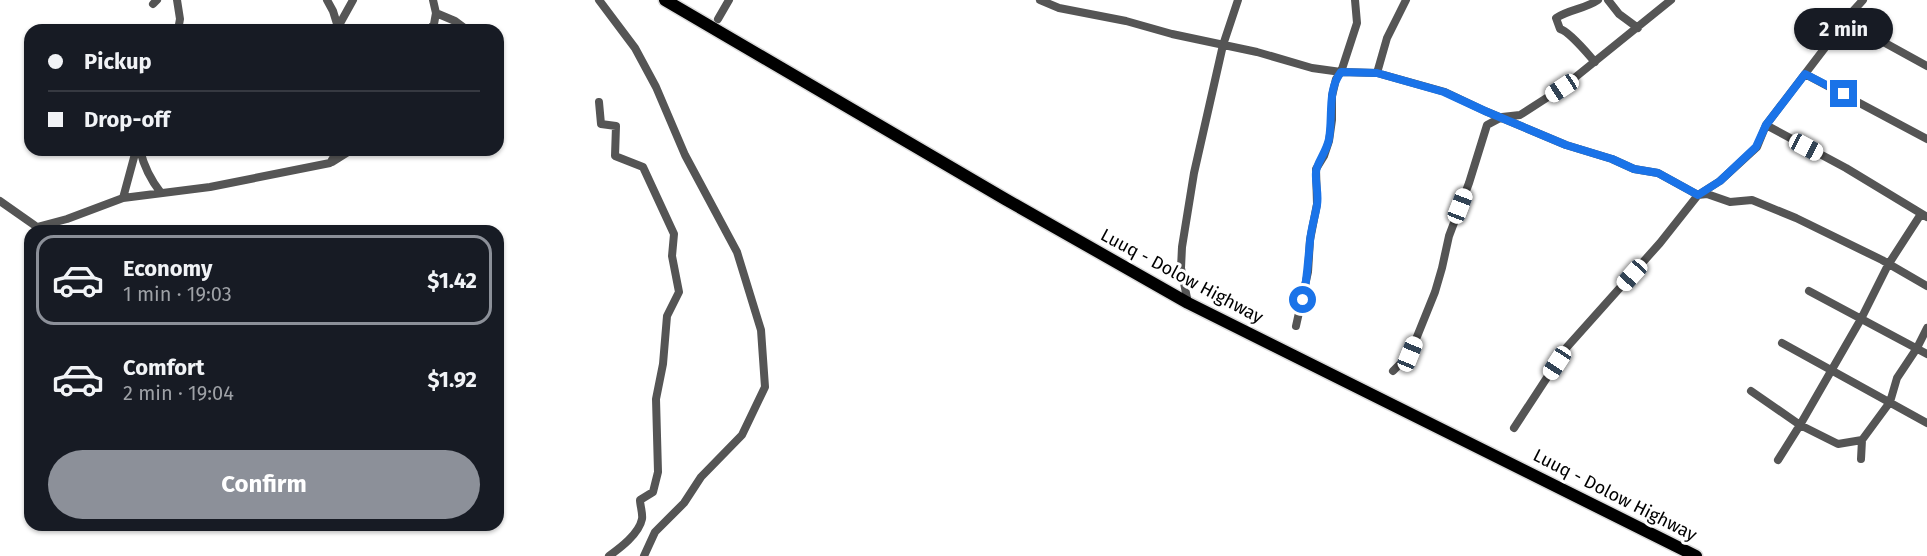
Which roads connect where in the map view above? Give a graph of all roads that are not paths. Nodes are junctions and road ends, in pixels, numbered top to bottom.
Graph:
1 (177, 0) edge
2 (327, 0) edge
3 (354, 0) edge
4 (433, 0) edge
5 (599, 0) edge
6 (665, 0) edge
7 (729, 0) edge
8 (1040, 0) edge
9 (1055, 0) edge
10 (1238, 0) edge
11 (1355, 0) edge
12 (1406, 0) edge
13 (1598, 0) edge
14 (1608, 0) edge
15 (1671, 0) edge
16 (1863, 0) edge
17 (1059, 8) junction
18 (436, 13) junction
19 (1848, 17) junction
20 (718, 19) dead end
21 (179, 24) edge
22 (337, 24) edge
23 (340, 24) edge
24 (434, 24) edge
25 (459, 24) edge
26 (1638, 28) junction
27 (1222, 45) junction
28 (1595, 62) junction
29 (1927, 66) edge
30 (1341, 72) junction
31 (1377, 73) junction
32 (1805, 74) junction
33 (599, 102) dead end
34 (1502, 117) junction
35 (1766, 125) junction
36 (1927, 139) edge
37 (136, 156) edge
38 (140, 156) edge
39 (334, 156) edge
40 (341, 156) edge
41 (330, 163) junction
42 (161, 193) junction
43 (1698, 195) junction
44 (123, 198) junction
45 (0, 201) edge
46 (1924, 215) edge
47 (34, 225) edge
48 (44, 225) edge
49 (1888, 265) junction
50 (1927, 286) edge
51 (1809, 291) dead end
52 (1188, 303) junction
53 (1860, 319) junction
54 (1296, 326) dead end
55 (1927, 328) edge
56 (1782, 343) dead end
57 (1917, 348) junction
58 (1927, 354) edge
59 (1393, 370) dead end
60 (1831, 370) junction
61 (1751, 391) dead end
62 (1890, 402) junction
63 (1927, 423) edge
64 (1800, 425) junction
65 (1514, 428) dead end
66 (1862, 440) junction
67 (1861, 459) dead end
68 (1779, 460) dead end
69 (1696, 555) edge
70 (609, 556) edge
71 (644, 556) edge

1 - 21 street
2 - 22 street
3 - 23 street
4 - 18 street
5 - 71 street
6 - 52 main road, Luuq - Dolow Highway
7 - 20 street
8 - 17 street
9 - 17 street
10 - 27 street
11 - 30 street
12 - 31 street
13 - 28 street
14 - 26 street
15 - 26 street
16 - 19 street
17 - 27 street
18 - 24 street
18 - 25 street
19 - 29 street
19 - 32 street
26 - 28 street
27 - 30 street
27 - 52 street
28 - 34 street
30 - 31 street
30 - 54 street
31 - 34 street
32 - 35 street
32 - 36 street
33 - 70 street
34 - 43 street
34 - 59 street
35 - 43 street
35 - 46 street
37 - 44 street
38 - 42 street
39 - 41 street
40 - 41 street
41 - 42 street
42 - 44 street
43 - 49 street
43 - 65 street
44 - 48 street
45 - 47 street
46 - 49 street
49 - 50 street
49 - 53 street
51 - 53 street
52 - 69 main road, Luuq - Dolow Highway
53 - 57 street
53 - 60 street
55 - 57 street
56 - 60 street
57 - 58 street
57 - 62 street
60 - 62 street
60 - 64 street
61 - 64 street
62 - 63 street
62 - 66 street
64 - 66 street
64 - 68 street
66 - 67 street

